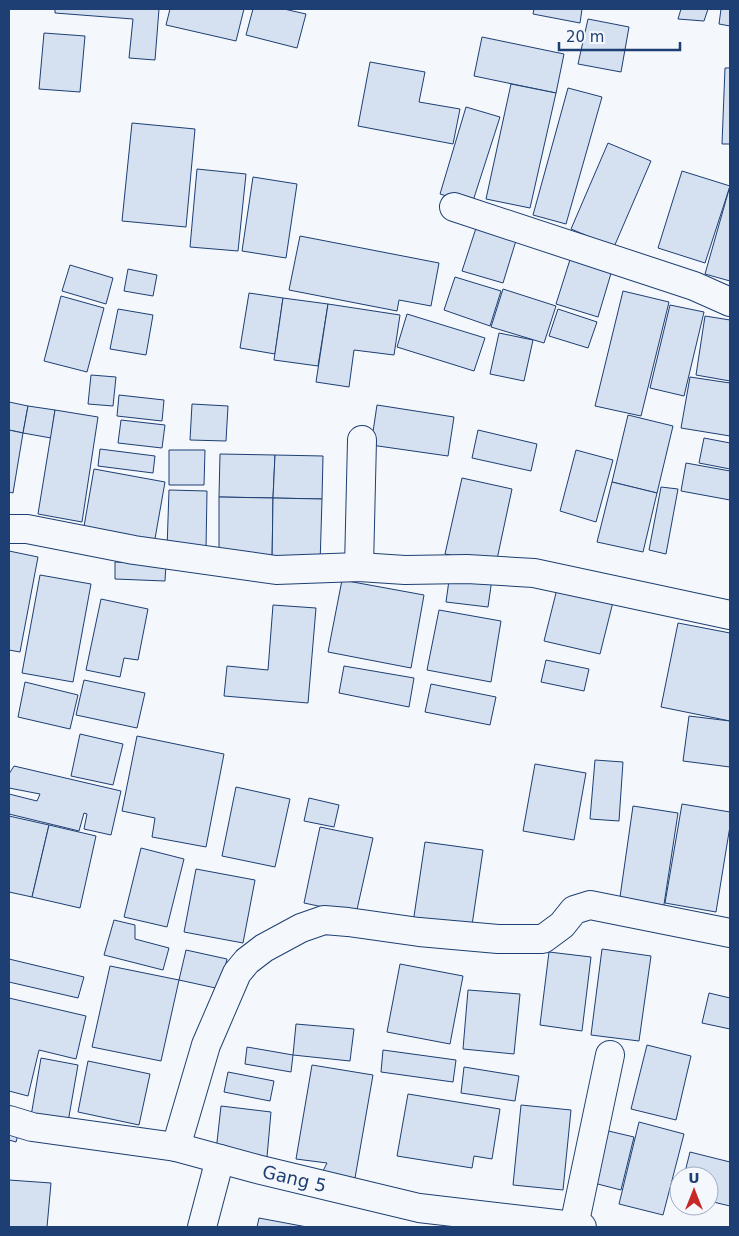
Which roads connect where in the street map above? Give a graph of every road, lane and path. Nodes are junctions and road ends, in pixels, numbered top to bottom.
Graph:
1 (454, 207) dead end
2 (730, 302) edge
3 (362, 440) dead end
4 (9, 529) edge
5 (359, 567) junction
6 (730, 615) edge
7 (730, 933) edge
8 (610, 1055) dead end
9 (9, 1120) edge
10 (176, 1147) junction
11 (220, 1159) junction
12 (202, 1227) edge
13 (578, 1227) edge

1 - 2 street
3 - 5 street
4 - 5 street
5 - 6 street
7 - 10 street
8 - 13 street
9 - 10 street, Gang 5
10 - 11 street, Gang 5
11 - 12 street
11 - 13 street, Gang 5

